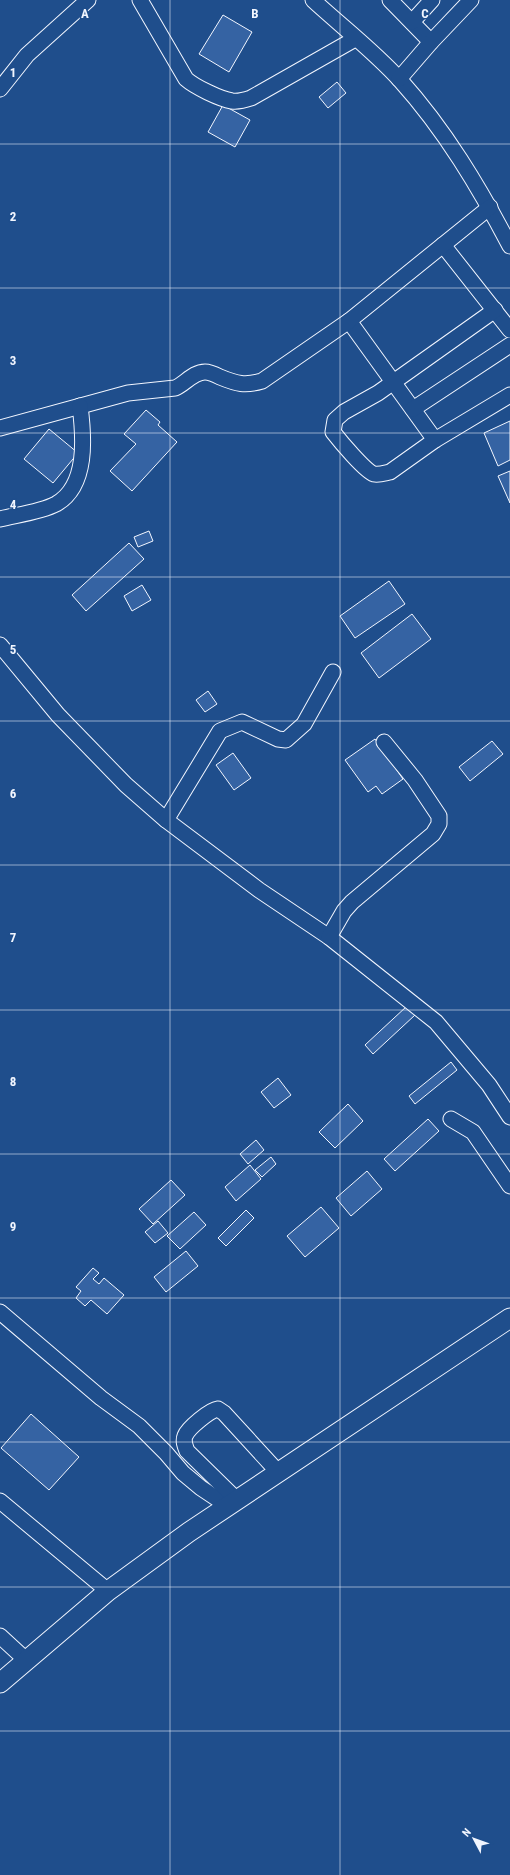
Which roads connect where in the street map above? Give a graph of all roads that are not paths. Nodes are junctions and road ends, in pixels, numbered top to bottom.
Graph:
1 (88, 0) edge
2 (140, 0) edge
3 (313, 0) edge
4 (390, 0) edge
5 (432, 0) edge
6 (471, 0) edge
7 (412, 22) junction
8 (356, 39) junction
9 (431, 42) junction
10 (399, 79) junction
11 (0, 89) edge
12 (490, 208) junction
13 (443, 245) junction
14 (510, 246) edge
15 (495, 310) junction
16 (349, 321) junction
17 (510, 330) edge
18 (510, 345) edge
19 (393, 381) junction
20 (510, 395) edge
21 (80, 406) junction
22 (413, 409) junction
23 (0, 428) edge
24 (435, 440) junction
25 (0, 519) edge
26 (3, 653) edge
27 (333, 672) dead end
28 (384, 742) dead end
29 (166, 820) junction
30 (329, 937) junction
31 (510, 1117) edge
32 (451, 1119) dead end
33 (510, 1186) edge
34 (0, 1312) edge
35 (510, 1318) edge
36 (278, 1472) junction
37 (0, 1501) edge
38 (232, 1503) junction
39 (108, 1591) junction
40 (0, 1636) edge
41 (26, 1660) junction
42 (0, 1683) edge

1 - 11 street
2 - 8 street
3 - 8 street
4 - 7 street
5 - 7 street
6 - 9 street
7 - 9 street
8 - 10 street
9 - 10 street
10 - 12 street
12 - 13 street
12 - 14 street
13 - 15 street
13 - 16 street
15 - 17 street
15 - 19 street
16 - 19 street
16 - 21 street
18 - 22 street
19 - 22 street
19 - 24 street
20 - 24 street
21 - 23 street
21 - 25 street
22 - 24 street
26 - 29 street
27 - 29 street
28 - 30 street
29 - 30 street
30 - 31 street
32 - 33 street
34 - 38 street
35 - 36 main road
36 - 38 main road
36 - 38 street
37 - 39 street
38 - 39 main road
39 - 41 main road
40 - 41 street
41 - 42 main road

